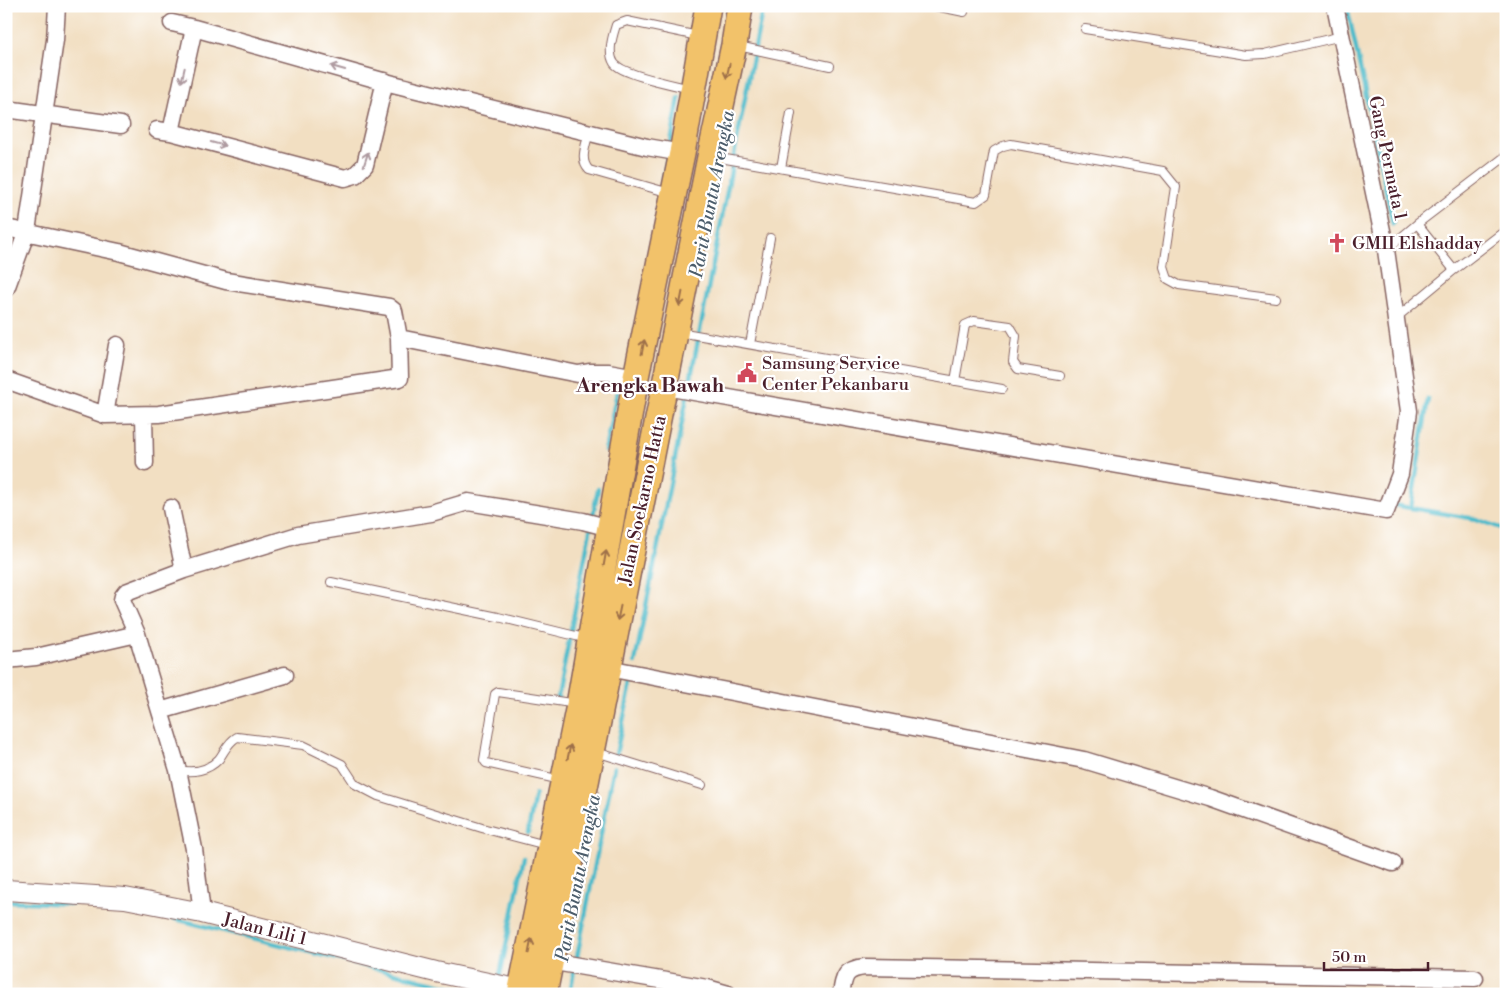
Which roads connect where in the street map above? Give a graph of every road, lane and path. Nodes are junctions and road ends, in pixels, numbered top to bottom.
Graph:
1 (57, 6) edge
2 (708, 6) edge
3 (740, 6) edge
4 (935, 6) edge
5 (1336, 6) edge
6 (964, 12) dead end
7 (172, 23) dead end
8 (194, 28) junction
9 (1085, 29) dead end
10 (696, 35) junction
11 (1342, 36) junction
12 (741, 46) junction
13 (830, 66) dead end
14 (385, 82) junction
15 (685, 88) junction
16 (6, 110) edge
17 (791, 113) dead end
18 (46, 114) junction
19 (121, 125) dead end
20 (589, 132) junction
21 (676, 152) junction
22 (1506, 156) edge
23 (719, 158) junction
24 (781, 168) junction
25 (673, 194) junction
26 (1417, 224) junction
27 (6, 228) edge
28 (1506, 230) edge
29 (27, 231) junction
30 (770, 238) dead end
31 (1386, 250) junction
32 (1454, 270) junction
33 (6, 289) edge
34 (1276, 298) dead end
35 (1395, 319) junction
36 (684, 333) junction
37 (399, 338) junction
38 (750, 344) junction
39 (117, 345) dead end
40 (630, 376) junction
41 (1060, 376) dead end
42 (6, 380) edge
43 (955, 381) junction
44 (665, 387) junction
45 (1002, 389) dead end
46 (152, 414) junction
47 (105, 415) junction
48 (145, 463) dead end
49 (171, 508) dead end
50 (606, 527) junction
51 (184, 570) junction
52 (331, 582) dead end
53 (137, 634) junction
54 (587, 638) junction
55 (6, 660) edge
56 (608, 668) junction
57 (286, 675) dead end
58 (579, 705) junction
59 (160, 711) junction
60 (591, 750) junction
61 (178, 770) junction
62 (563, 781) junction
63 (702, 785) dead end
64 (550, 846) junction
65 (1393, 863) dead end
66 (6, 890) edge
67 (202, 913) junction
68 (568, 963) junction
69 (1475, 978) dead end
70 (517, 990) edge
71 (728, 994) edge
72 (841, 994) edge

1 - 18 street
2 - 10 main road, Jalan Soekarno Hatta
3 - 12 main road, Jalan Soekarno Hatta
4 - 6 lane
5 - 11 street, Gang Permata 1
7 - 8 street
14 -> 8 street
8 -> 14 street
9 - 11 lane
10 - 15 main road, Jalan Soekarno Hatta
10 - 15 lane
11 - 31 street, Gang Permata 1
12 - 13 lane
12 -> 23 main road, Jalan Soekarno Hatta
14 - 20 street
15 - 21 main road, Jalan Soekarno Hatta
16 - 18 street
17 - 24 lane
18 - 19 street
18 - 29 street
20 - 21 street
20 - 25 lane
21 - 25 main road, Jalan Soekarno Hatta
22 - 26 lane
23 - 24 lane
23 -> 36 main road, Jalan Soekarno Hatta
24 - 34 lane
40 -> 25 main road, Jalan Soekarno Hatta
26 - 31 lane
26 - 32 lane
27 - 29 street
28 - 32 lane
29 - 33 street
29 - 37 street
30 - 38 lane
31 - 35 street, Gang Permata 1
32 - 35 lane
35 - 44 street, Gang Permata 1
36 - 38 lane
36 - 44 main road, Jalan Soekarno Hatta
37 - 40 street
37 - 46 street
38 - 43 lane
39 - 47 street
40 - 50 main road, Jalan Soekarno Hatta
41 - 43 lane
42 - 47 street
43 - 45 lane
44 -> 56 main road, Jalan Soekarno Hatta
46 - 47 street
46 - 48 street
49 - 51 street
50 - 51 street
54 -> 50 main road, Jalan Soekarno Hatta
51 - 53 street
52 - 54 lane
53 - 55 street
53 - 59 street
54 - 58 main road, Jalan Soekarno Hatta
56 - 60 main road, Jalan Soekarno Hatta
56 - 65 street
57 - 59 street
62 -> 58 main road, Jalan Soekarno Hatta
58 - 62 lane
59 - 61 street
60 - 63 lane
60 - 68 main road, Jalan Soekarno Hatta
61 - 64 lane
61 - 67 street
62 - 64 main road, Jalan Soekarno Hatta
70 -> 64 main road, Jalan Soekarno Hatta
66 - 67 street, Jalan Lili 1
67 - 70 street, Jalan Lili 1
68 - 70 main road, Jalan Soekarno Hatta
68 - 71 street
69 - 72 street

